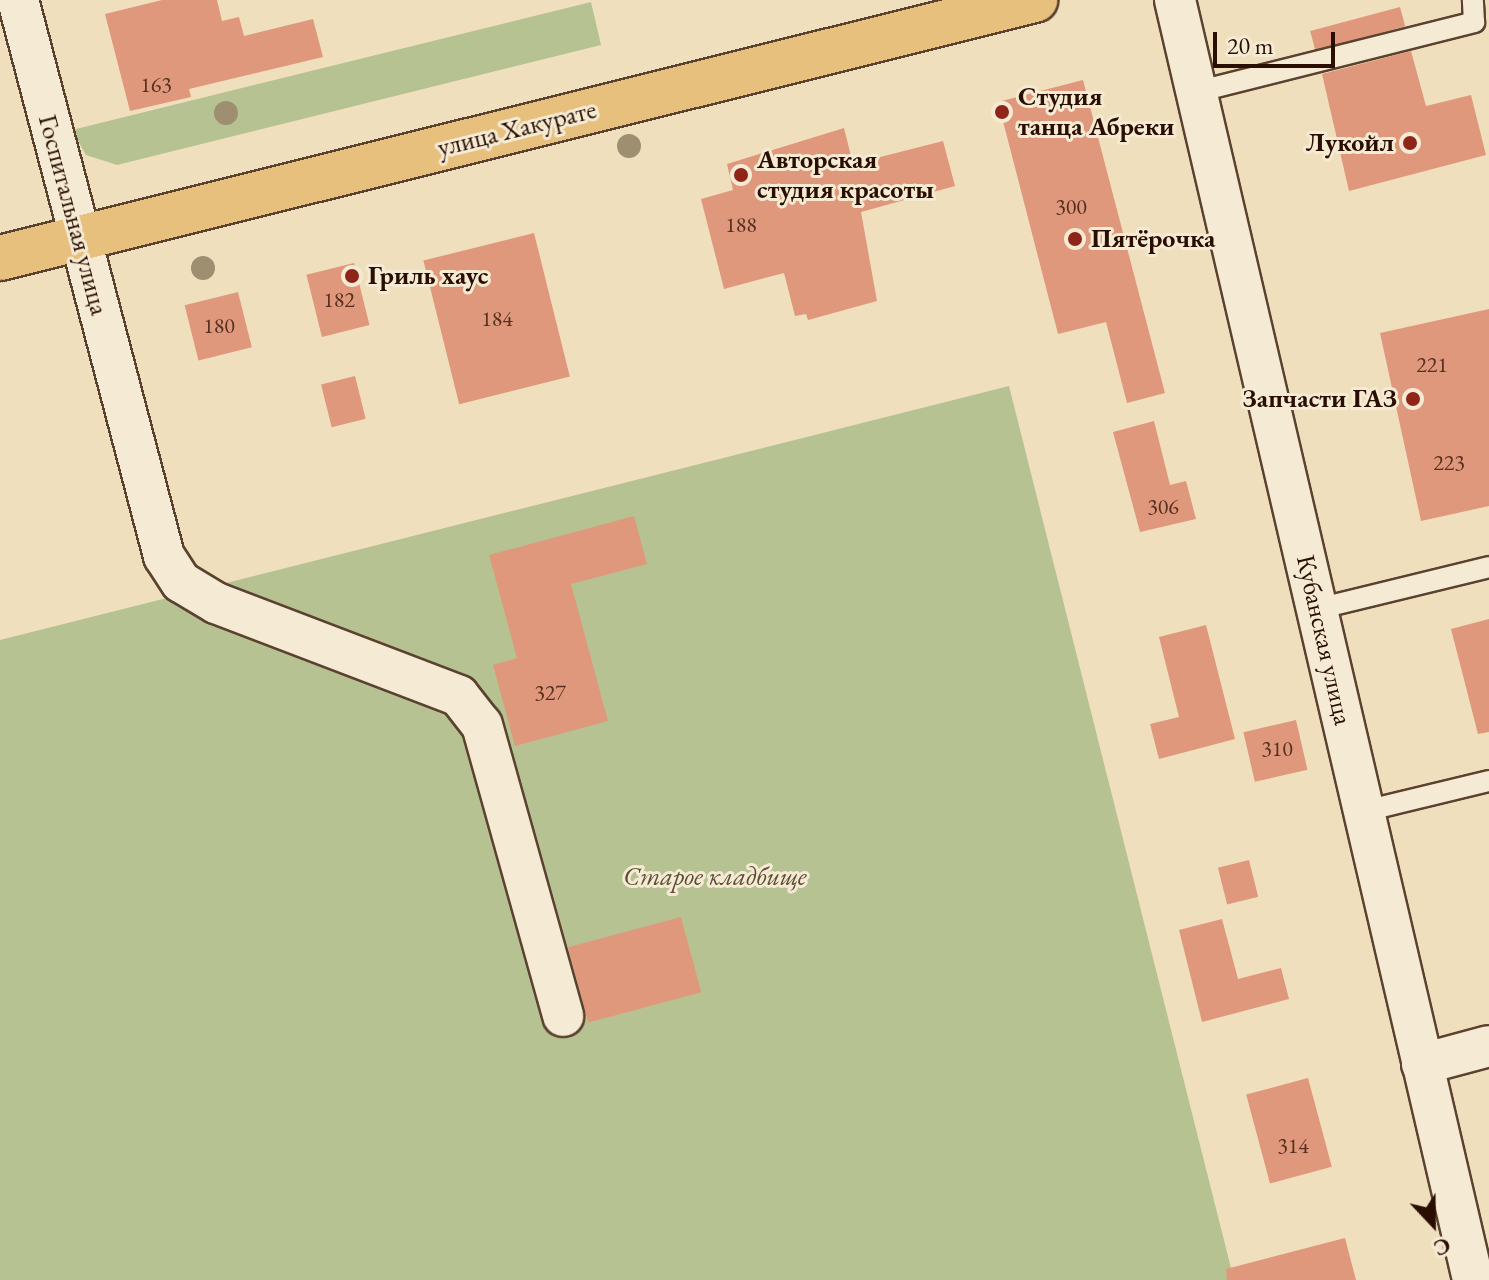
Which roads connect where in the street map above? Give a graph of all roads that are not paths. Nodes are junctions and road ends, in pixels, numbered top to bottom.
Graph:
1 (18, 0) edge
2 (1035, 0) edge
3 (1175, 0) edge
4 (1473, 0) edge
5 (1196, 92) junction
6 (78, 237) junction
7 (0, 258) edge
8 (1489, 567) edge
9 (1317, 609) junction
10 (1489, 781) edge
11 (1365, 811) junction
12 (563, 1016) dead end
13 (1489, 1046) edge
14 (1422, 1064) junction
15 (1473, 1280) edge

1 - 6 street, Госпитальная улица
2 - 6 main road, улица Хакурате
3 - 5 street, Кубанская улица
4 - 5 lane
5 - 9 street, Кубанская улица
6 - 7 main road, улица Хакурате
6 - 12 street, Госпитальная улица
8 - 9 lane
9 - 11 street, Кубанская улица
10 - 11 lane
11 - 14 street, Кубанская улица
13 - 14 street
14 - 15 street, Кубанская улица

